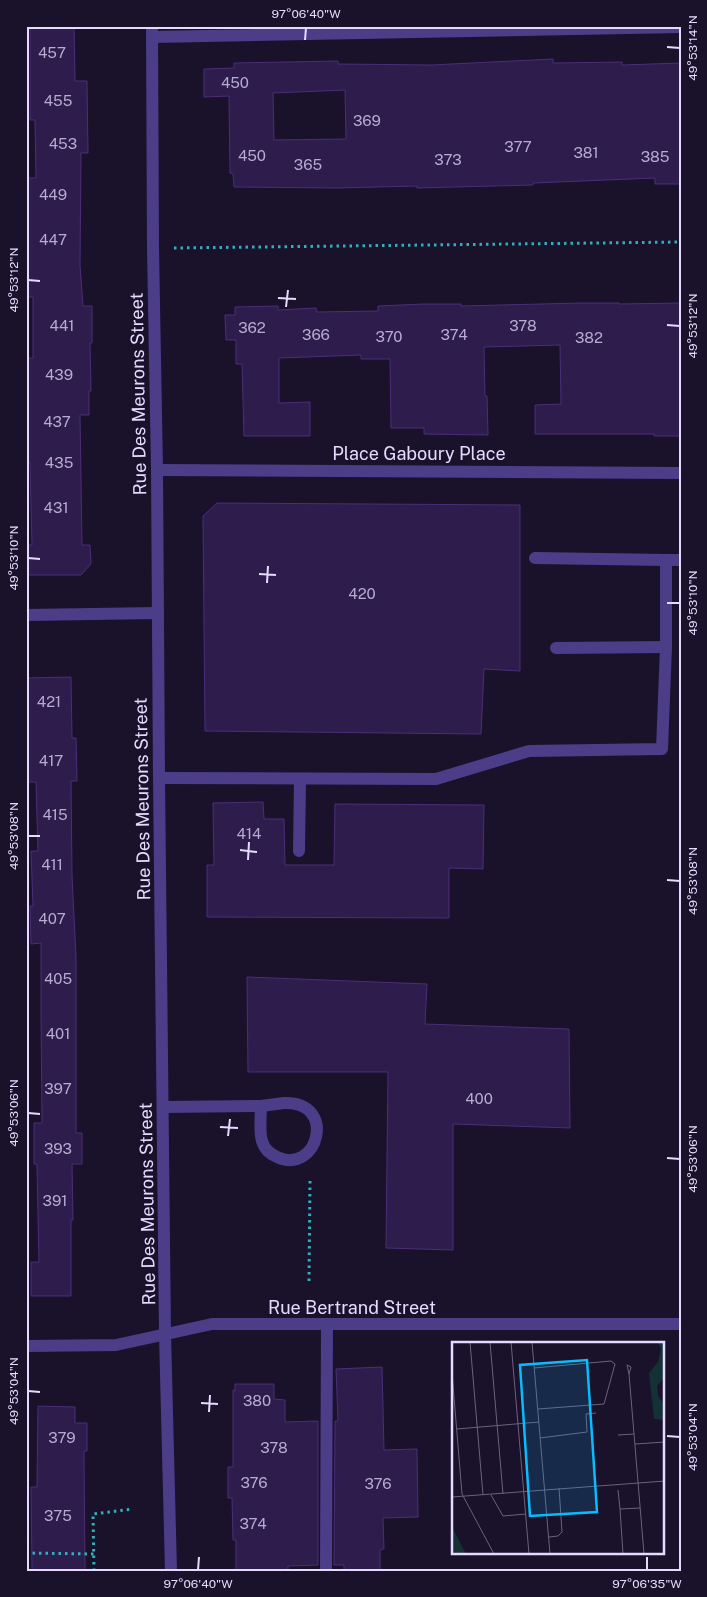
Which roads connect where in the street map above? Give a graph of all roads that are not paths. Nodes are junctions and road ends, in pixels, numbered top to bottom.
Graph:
1 (681, 27) edge
2 (152, 32) edge
3 (157, 470) junction
4 (681, 472) edge
5 (535, 558) dead end
6 (666, 560) junction
7 (681, 560) edge
8 (158, 613) junction
9 (26, 615) edge
10 (666, 647) junction
11 (556, 648) dead end
12 (159, 778) junction
13 (300, 779) junction
14 (299, 851) dead end
15 (262, 1106) junction
16 (163, 1107) junction
17 (327, 1324) junction
18 (681, 1324) edge
19 (165, 1334) junction
20 (26, 1346) edge
21 (171, 1571) edge
22 (326, 1571) edge

1 - 2 street
2 - 3 street, Rue Des Meurons Street
3 - 4 street, Place Gaboury Place
3 - 8 street, Rue Des Meurons Street
5 - 6 street
6 - 7 street
6 - 10 street
8 - 9 street
8 - 12 street, Rue Des Meurons Street
10 - 11 street
10 - 13 street
12 - 13 street
12 - 16 street, Rue Des Meurons Street
13 - 14 street
15 - 15 street
15 - 16 street
16 - 19 street, Rue Des Meurons Street
17 - 18 street, Rue Bertrand Street
17 - 19 street, Rue Bertrand Street
17 - 22 street
19 - 20 street, Rue Bertrand Street
19 - 21 street, Rue Des Meurons Street

